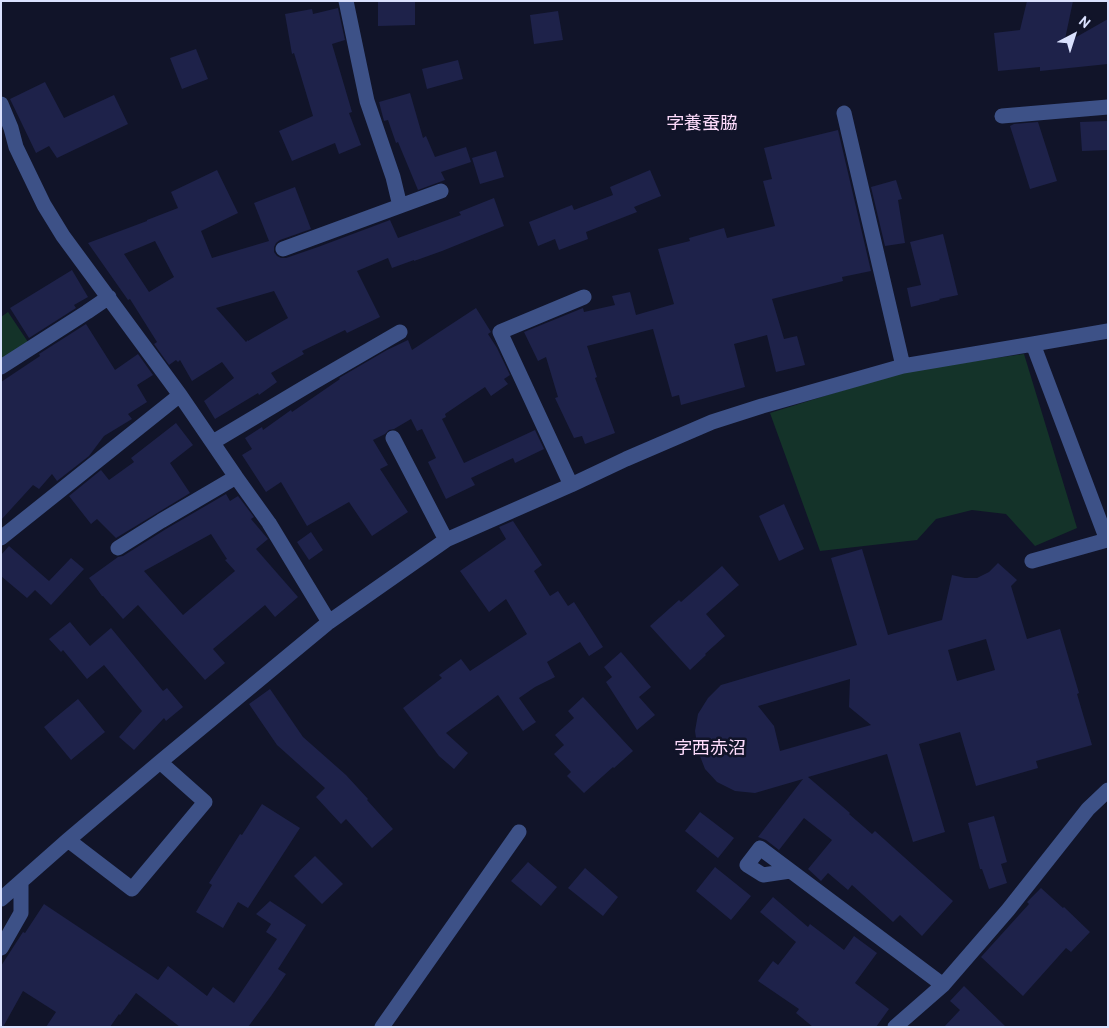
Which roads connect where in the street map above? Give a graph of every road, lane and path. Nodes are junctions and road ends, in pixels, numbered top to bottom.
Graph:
1 (346, 1) edge
2 (1, 104) edge
3 (1108, 107) edge
4 (844, 113) dead end
5 (1002, 116) dead end
6 (6, 131) edge
7 (441, 191) dead end
8 (400, 206) junction
9 (283, 249) dead end
10 (109, 297) junction
11 (584, 297) dead end
12 (1108, 330) edge
13 (400, 332) dead end
14 (1033, 344) junction
15 (903, 366) junction
16 (1, 367) edge
17 (180, 395) junction
18 (394, 438) dead end
19 (213, 442) junction
20 (236, 477) junction
21 (571, 485) junction
22 (1, 538) edge
23 (1107, 539) edge
24 (446, 540) junction
25 (118, 548) dead end
26 (1032, 561) dead end
27 (329, 622) junction
28 (160, 762) junction
29 (1108, 790) edge
30 (519, 832) dead end
31 (68, 840) junction
32 (790, 871) dead end
33 (21, 883) junction
34 (1, 899) edge
35 (1, 948) edge
36 (943, 985) junction
37 (382, 1027) edge
38 (895, 1027) edge

1 - 8 street
2 - 6 street
3 - 5 street
4 - 15 street
6 - 10 street
7 - 8 street
8 - 9 street
10 - 16 street
10 - 17 street
11 - 21 street
12 - 14 street
13 - 19 street
14 - 15 street
14 - 23 street
15 - 21 street
17 - 19 street
17 - 22 street
18 - 24 street
19 - 20 street
20 - 25 street
20 - 27 street
21 - 24 street
23 - 26 street
24 - 27 street
27 - 28 street
28 - 31 street
28 - 31 street
29 - 36 street
30 - 37 street
31 - 33 street
32 - 36 street
33 - 34 street
33 - 35 street
36 - 38 street

